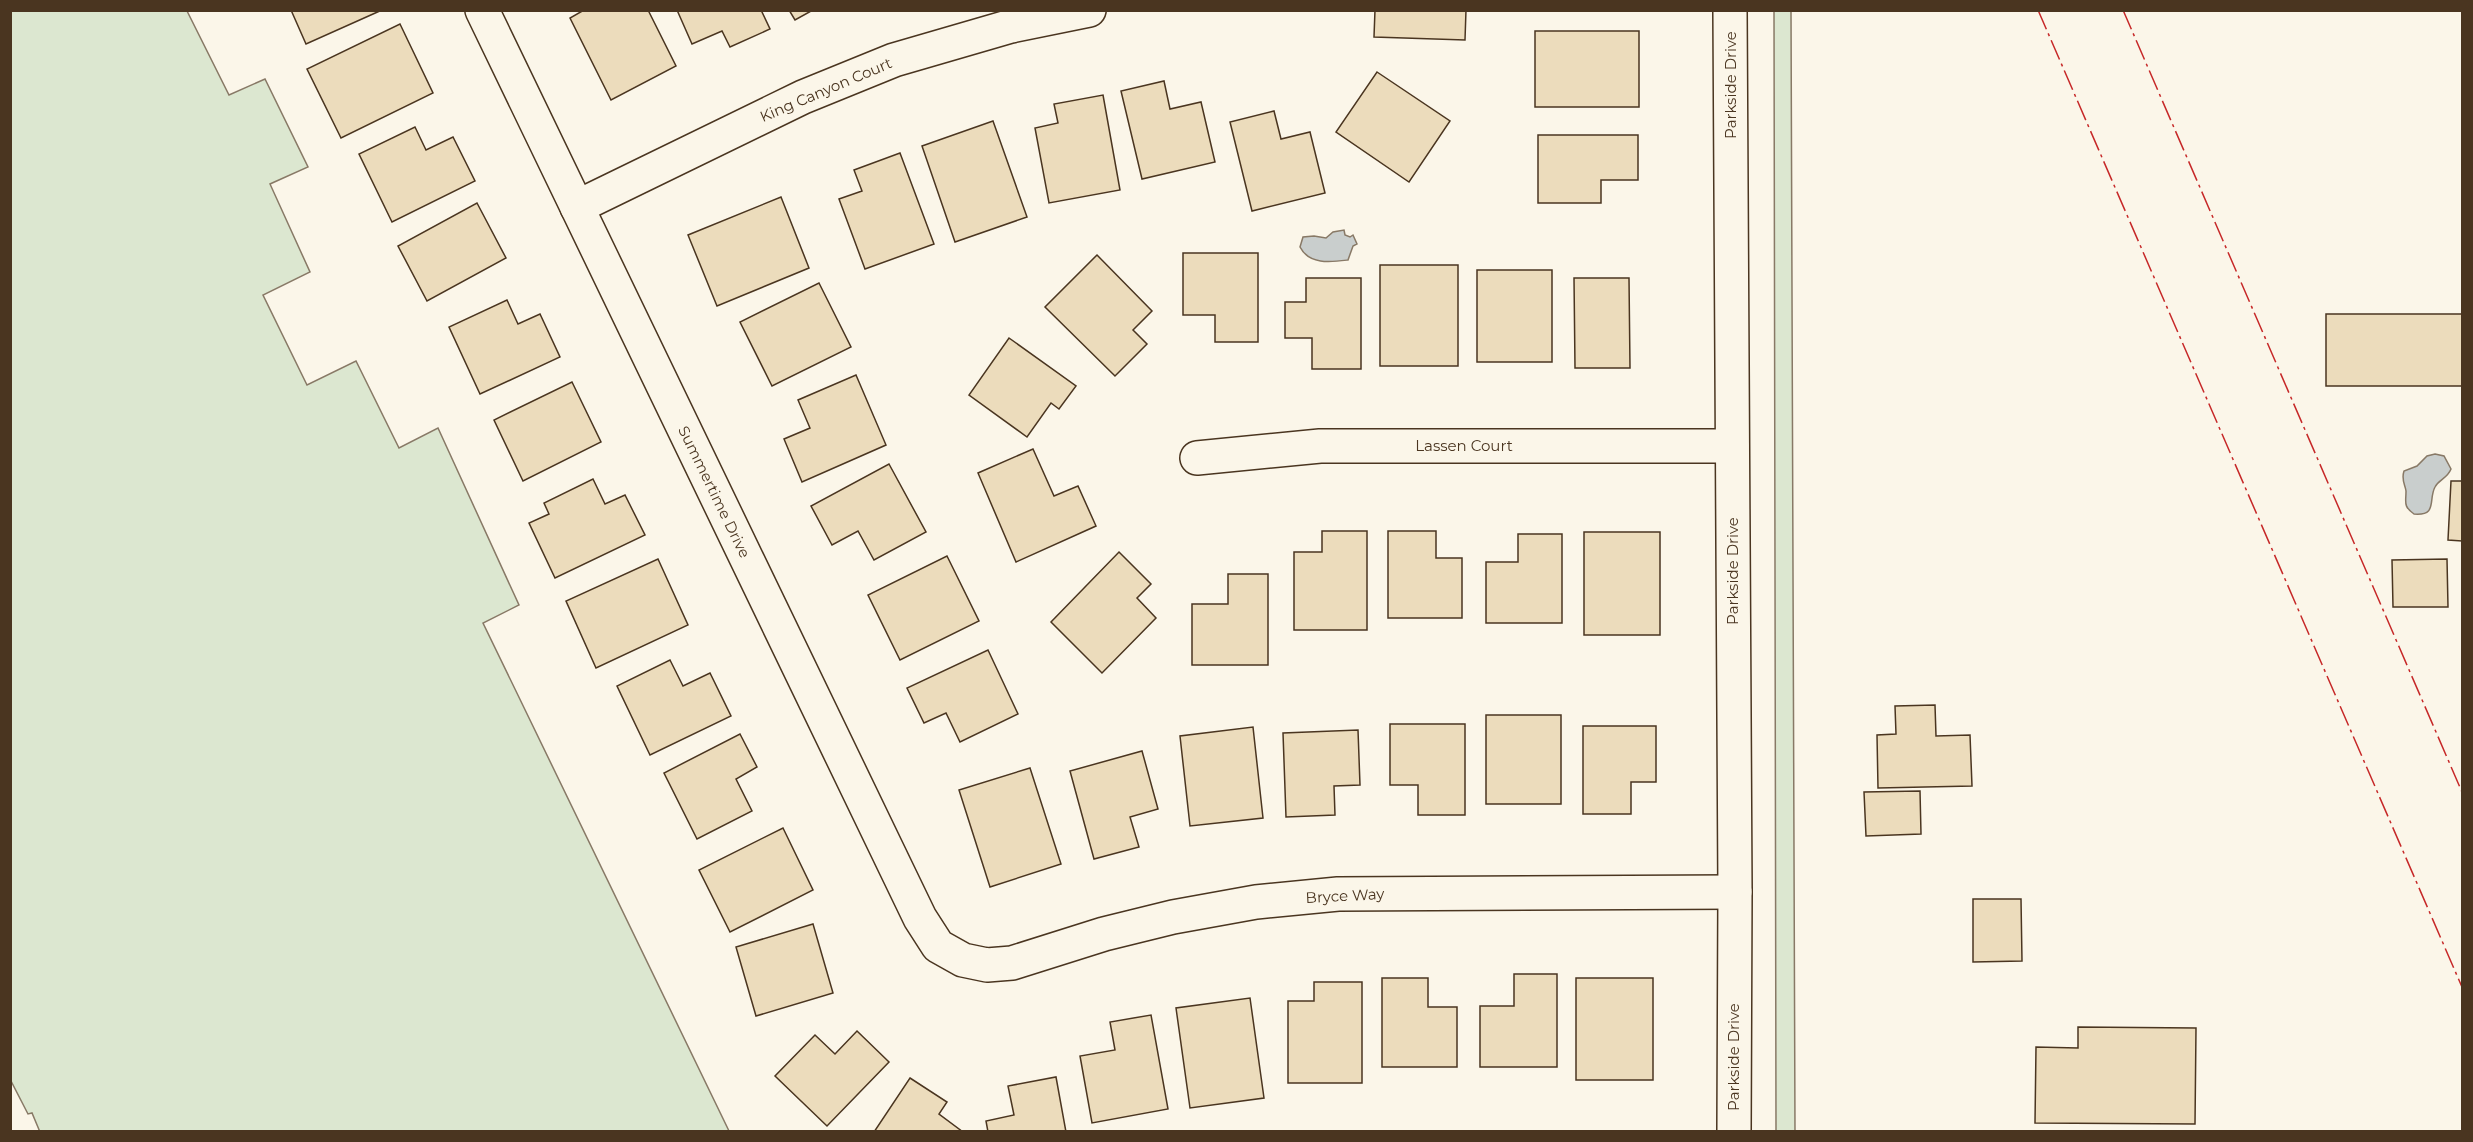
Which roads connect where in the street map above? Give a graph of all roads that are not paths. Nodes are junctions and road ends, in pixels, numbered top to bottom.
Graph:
1 (482, 10) edge
2 (1089, 10) edge
3 (1730, 10) edge
4 (577, 207) junction
5 (1732, 446) junction
6 (1197, 458) dead end
7 (1735, 892) junction
8 (963, 960) joint
9 (1734, 1131) edge

1 - 4 street, Summertime Drive
2 - 4 street, King Canyon Court
3 - 5 street, Parkside Drive
4 - 8 street, Summertime Drive
5 - 6 street, Lassen Court
5 - 7 street, Parkside Drive
7 - 8 street, Bryce Way
7 - 9 street, Parkside Drive

